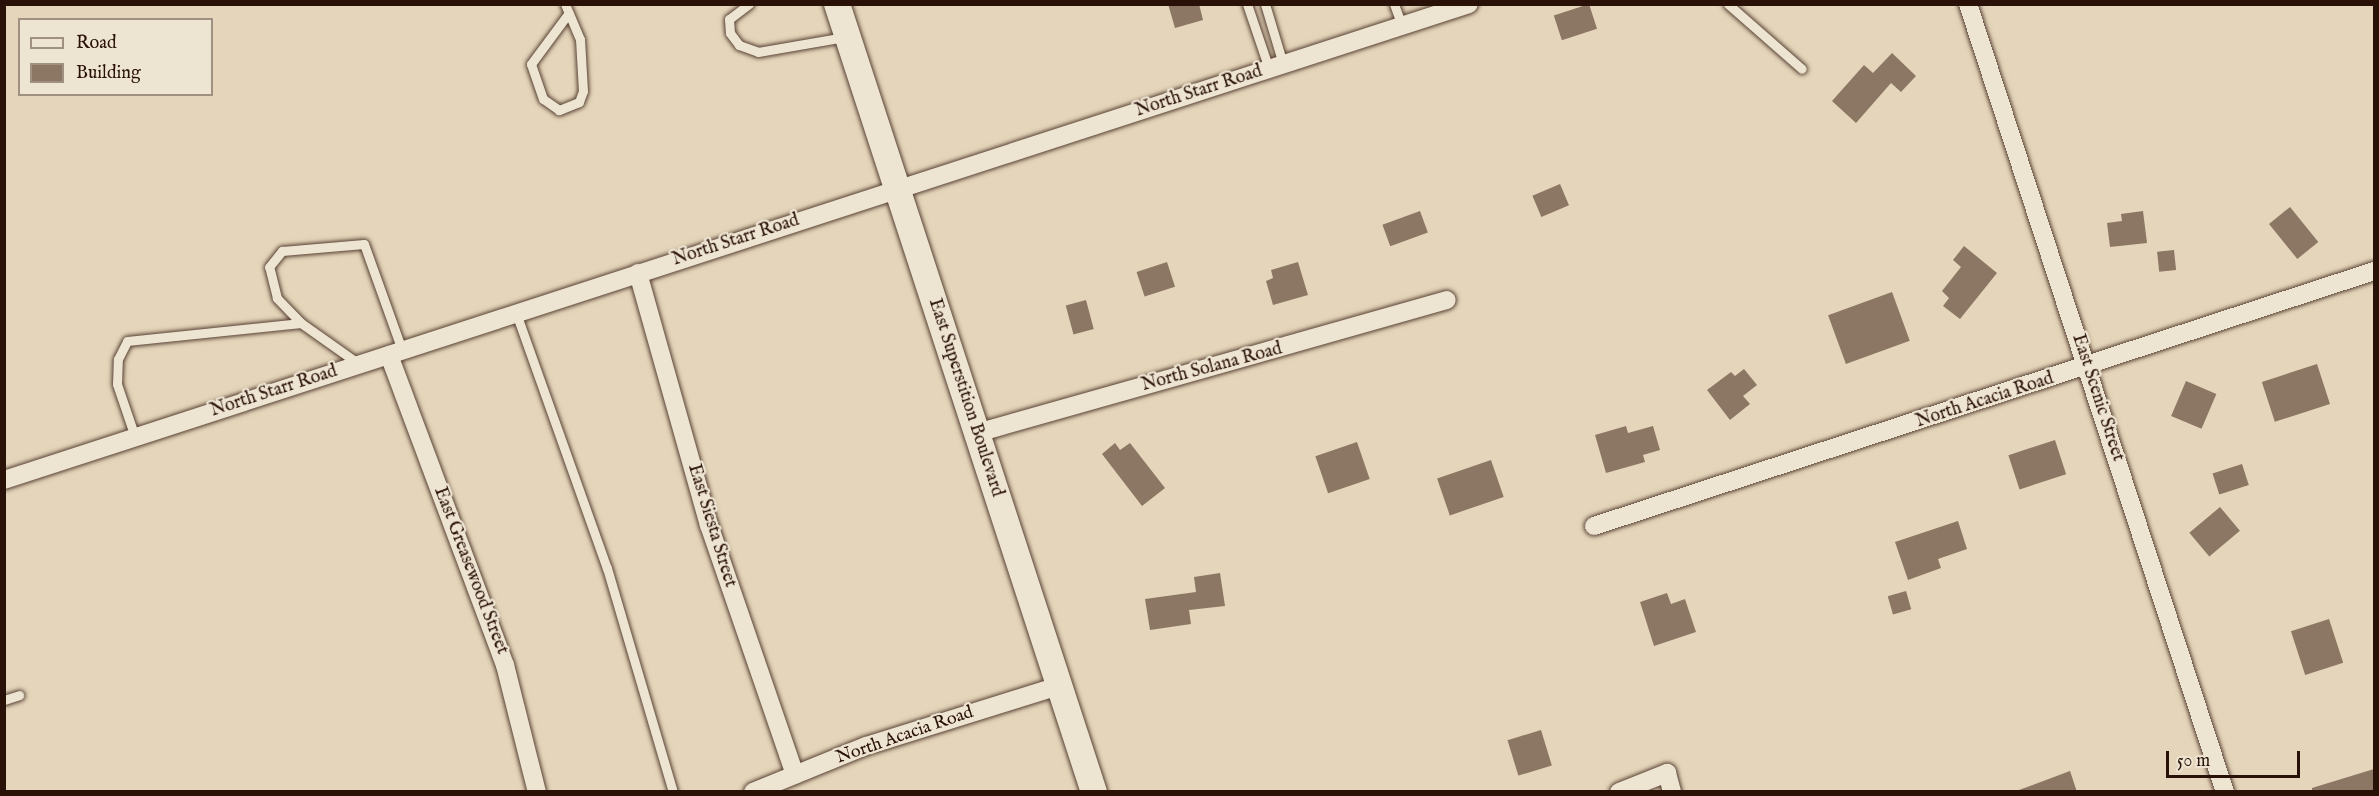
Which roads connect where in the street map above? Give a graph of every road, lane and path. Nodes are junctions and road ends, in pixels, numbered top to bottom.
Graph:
1 (749, 4) edge
2 (837, 4) edge
3 (1247, 4) edge
4 (1265, 4) edge
5 (1394, 4) edge
6 (1469, 4) edge
7 (1728, 4) edge
8 (1968, 4) edge
9 (566, 9) edge
10 (1402, 26) junction
11 (847, 37) junction
12 (1276, 67) junction
13 (1802, 69) dead end
14 (897, 189) junction
15 (2374, 271) edge
16 (638, 273) junction
17 (1447, 300) dead end
18 (516, 313) junction
19 (301, 323) junction
20 (396, 353) junction
21 (360, 364) junction
22 (2087, 368) junction
23 (977, 433) junction
24 (135, 437) junction
25 (4, 480) edge
26 (1594, 526) dead end
27 (1059, 686) junction
28 (19, 695) dead end
29 (4, 700) edge
30 (795, 775) junction
31 (537, 792) edge
32 (673, 792) edge
33 (753, 792) edge
34 (1094, 792) edge
35 (1619, 792) edge
36 (1672, 792) edge
37 (2225, 792) edge

1 - 11 lane
2 - 11 main road, East Superstition Boulevard
3 - 12 lane
4 - 12 lane
5 - 10 lane
6 - 10 street, North Starr Road
7 - 13 lane
8 - 22 street, East Scenic Street
9 - 9 lane
10 - 12 street, North Starr Road
11 - 14 main road, East Superstition Boulevard
12 - 14 street, North Starr Road
14 - 16 street, North Starr Road
14 - 23 main road, East Superstition Boulevard
15 - 22 street, North Acacia Road
16 - 18 street, North Starr Road
16 - 30 street, East Siesta Street
17 - 23 street, North Solana Road
18 - 20 street, North Starr Road
18 - 32 lane
19 - 20 lane
19 - 21 lane
19 - 24 lane
20 - 21 street, North Starr Road
20 - 31 street, East Greasewood Street
21 - 24 street, North Starr Road
22 - 26 street, North Acacia Road
22 - 37 street, East Scenic Street
23 - 27 main road, East Superstition Boulevard
24 - 25 street, North Starr Road
27 - 30 street, North Acacia Road
27 - 34 main road, East Superstition Boulevard
28 - 29 lane
30 - 33 street, North Acacia Road
35 - 36 street

